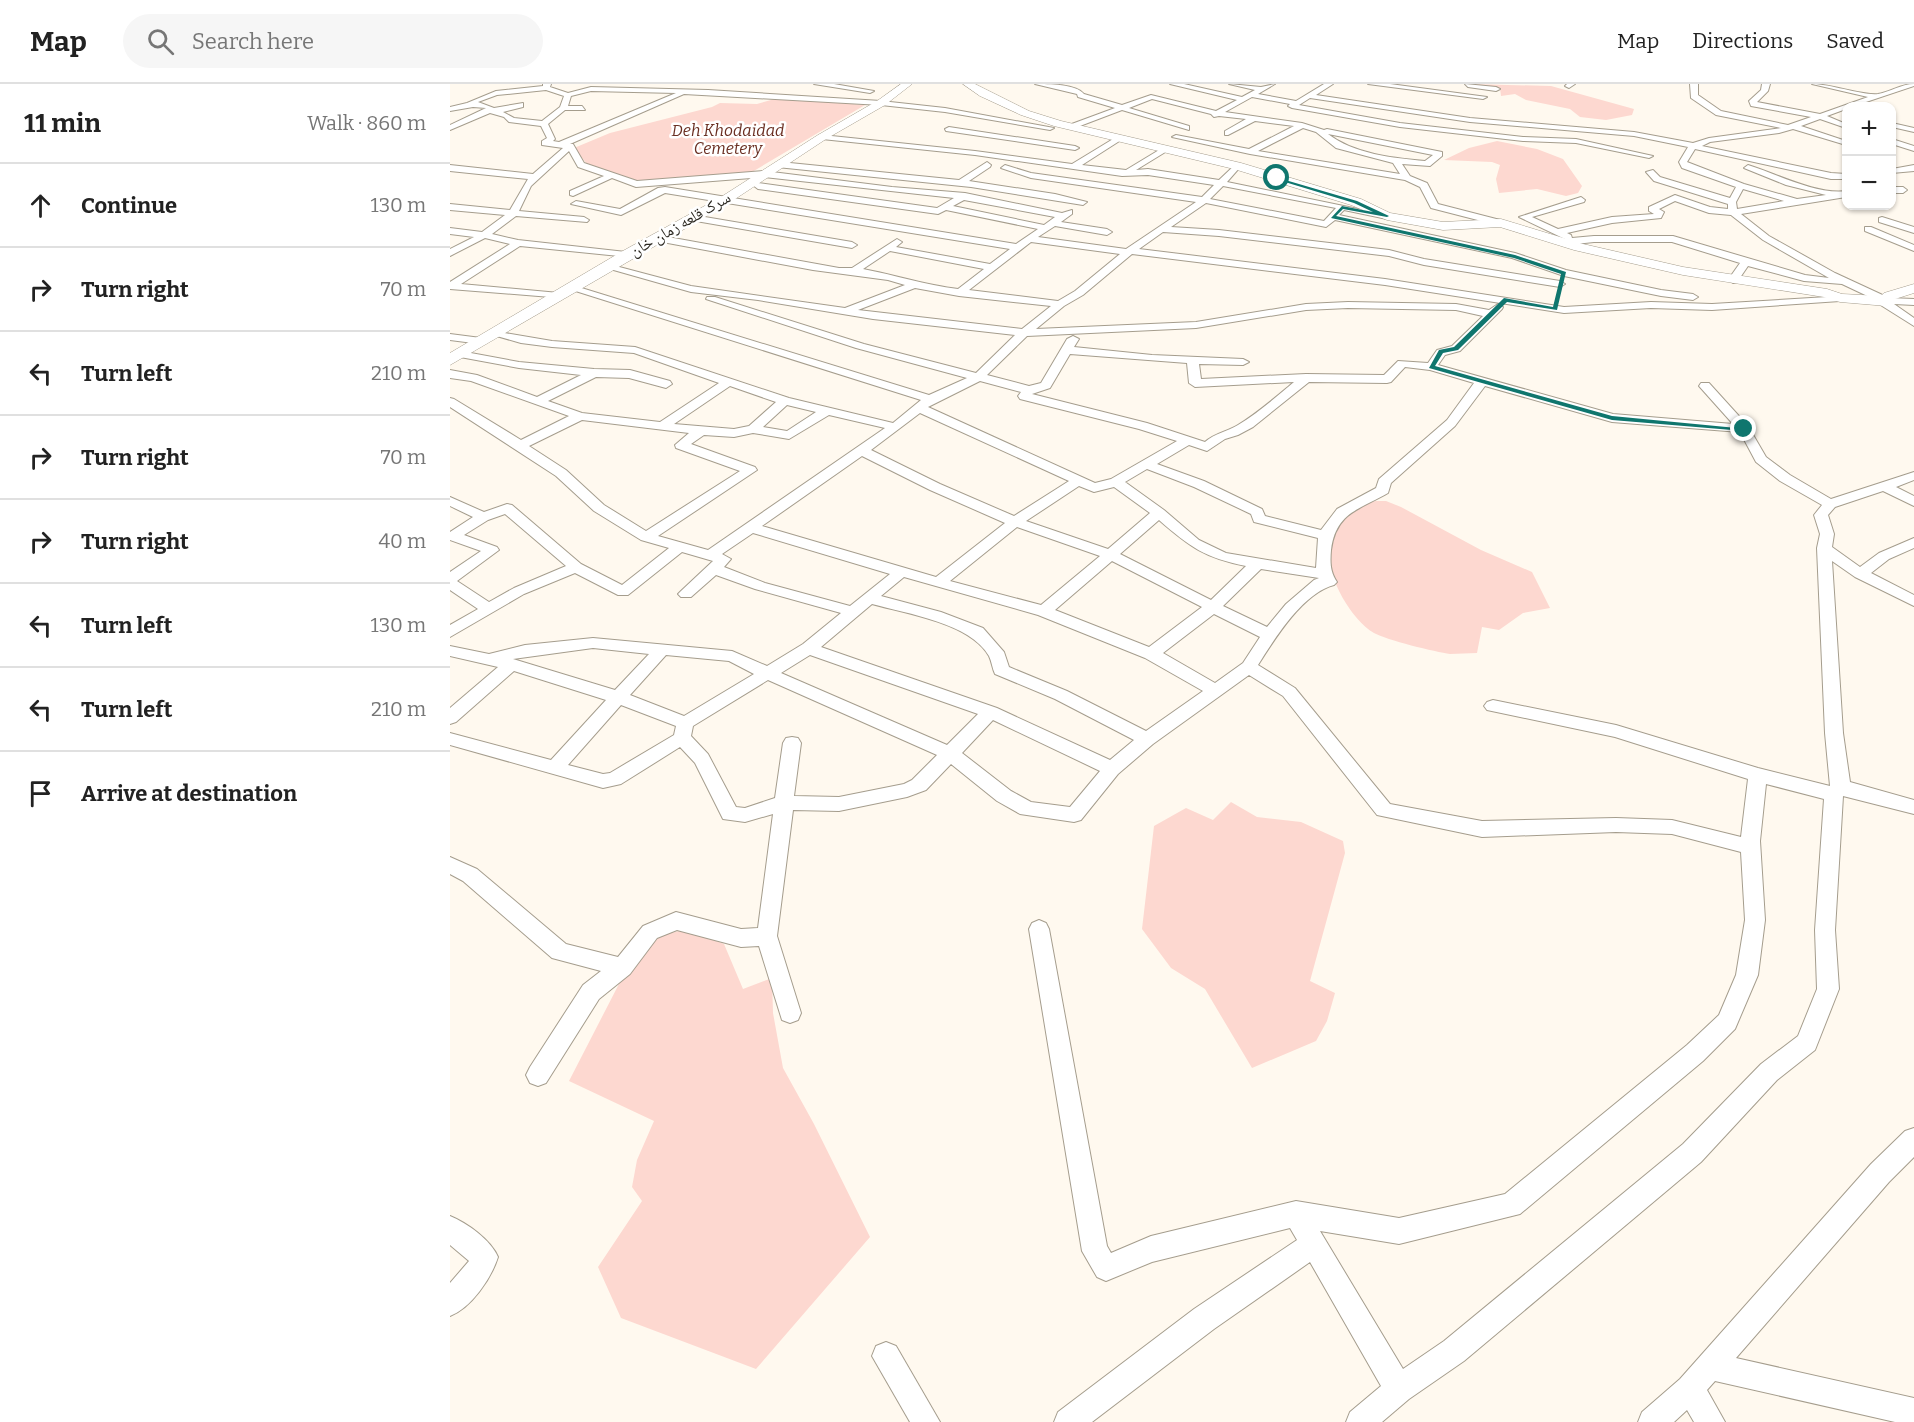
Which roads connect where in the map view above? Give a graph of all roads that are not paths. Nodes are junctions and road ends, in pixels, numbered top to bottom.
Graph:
1 (574, 84) edge
2 (658, 84) edge
3 (715, 84) edge
4 (746, 84) edge
5 (818, 84) edge
6 (907, 84) edge
7 (968, 84) edge
8 (1039, 84) edge
9 (1174, 84) edge
10 (1233, 84) edge
11 (1271, 84) edge
12 (1329, 84) edge
13 (1372, 84) edge
14 (1457, 84) edge
15 (1694, 84) edge
16 (1766, 84) edge
17 (1816, 84) edge
18 (1882, 84) edge
19 (1913, 84) edge
20 (546, 86) edge
21 (1426, 87) edge
22 (591, 89) junction
23 (1262, 89) junction
24 (1496, 89) dead end
25 (648, 90) junction
26 (1898, 90) junction
27 (685, 92) junction
28 (708, 92) junction
29 (733, 93) junction
30 (568, 94) junction
31 (892, 94) junction
32 (1252, 95) junction
33 (1914, 95) edge
34 (1309, 96) junction
35 (1878, 96) junction
36 (1483, 97) dead end
37 (1243, 99) junction
38 (1863, 102) edge
39 (470, 103) junction
40 (881, 103) junction
41 (1297, 104) junction
42 (520, 105) dead end
43 (1418, 105) junction
44 (1123, 107) junction
45 (563, 108) junction
46 (582, 108) dead end
47 (450, 109) edge
48 (489, 110) junction
49 (1842, 110) edge
50 (1216, 113) junction
51 (1477, 113) dead end
52 (1256, 117) junction
53 (1206, 118) dead end
54 (1820, 118) junction
55 (1470, 120) junction
56 (1196, 123) dead end
57 (544, 124) junction
58 (1302, 125) junction
59 (1400, 125) junction
60 (1842, 125) edge
61 (1054, 126) junction
62 (1896, 126) edge
63 (1072, 127) junction
64 (1791, 127) junction
65 (1186, 128) junction
66 (450, 129) edge
67 (949, 129) dead end
68 (1712, 129) dead end
69 (1319, 130) junction
70 (1914, 130) edge
71 (1228, 133) dead end
72 (1734, 136) junction
73 (822, 137) junction
74 (1176, 137) junction
75 (1118, 138) junction
76 (1031, 141) junction
77 (1378, 142) junction
78 (1842, 142) edge
79 (1896, 142) edge
80 (565, 146) junction
81 (916, 146) junction
82 (1693, 146) junction
83 (1075, 148) dead end
84 (1161, 148) junction
85 (1914, 149) edge
86 (1250, 152) junction
87 (1360, 153) junction
88 (1724, 154) junction
89 (1649, 156) dead end
90 (1396, 161) junction
91 (778, 165) junction
92 (987, 165) junction
93 (1232, 165) junction
94 (1073, 167) junction
95 (450, 168) edge
96 (1914, 168) edge
97 (1896, 170) edge
98 (1126, 172) junction
99 (764, 174) junction
100 (612, 175) junction
101 (534, 177) junction
102 (1652, 177) dead end
103 (1842, 177) edge
104 (1407, 178) junction
105 (960, 183) junction
106 (1221, 183) junction
107 (636, 184) junction
108 (1105, 186) junction
109 (1741, 186) junction
110 (744, 187) junction
111 (665, 190) junction
112 (1896, 190) edge
113 (1903, 190) dead end
114 (573, 193) dead end
115 (1096, 193) junction
116 (1842, 194) edge
117 (1835, 195) junction
118 (965, 196) junction
119 (725, 200) junction
120 (1204, 200) junction
121 (1581, 200) dead end
122 (1083, 202) junction
123 (1732, 202) junction
124 (1801, 203) junction
125 (576, 204) dead end
126 (450, 207) edge
127 (944, 207) junction
128 (1342, 207) junction
129 (1185, 211) junction
130 (512, 212) junction
131 (1733, 213) junction
132 (1064, 216) junction
133 (1387, 216) junction
134 (1333, 217) junction
135 (693, 218) junction
136 (584, 220) dead end
137 (1882, 220) dead end
138 (1501, 223) junction
139 (1050, 225) junction
140 (1160, 229) junction
141 (1868, 229) dead end
142 (1914, 230) edge
143 (450, 231) edge
144 (915, 231) junction
145 (1107, 232) dead end
146 (484, 235) junction
147 (657, 238) junction
148 (1567, 238) junction
149 (1029, 239) junction
150 (518, 243) junction
151 (852, 245) dead end
152 (1018, 247) junction
153 (887, 248) junction
154 (1914, 248) edge
155 (1130, 251) junction
156 (450, 253) edge
157 (626, 255) junction
158 (1746, 262) junction
159 (608, 267) junction
160 (991, 267) junction
161 (854, 271) junction
162 (1564, 273) junction
163 (1733, 280) junction
164 (1849, 283) junction
165 (450, 286) edge
166 (912, 286) junction
167 (1914, 288) edge
168 (691, 290) junction
169 (565, 292) junction
170 (959, 293) junction
171 (1558, 296) junction
172 (1840, 298) junction
173 (1506, 300) junction
174 (1883, 300) junction
175 (1914, 303) edge
176 (1060, 304) junction
177 (1737, 305) junction
178 (846, 312) junction
179 (1491, 314) junction
180 (1914, 322) edge
181 (1077, 332) junction
182 (497, 333) junction
183 (1024, 333) junction
184 (450, 337) edge
185 (482, 341) junction
186 (1067, 350) junction
187 (455, 357) edge
188 (1193, 360) junction
189 (1243, 362) dead end
190 (1431, 367) junction
191 (594, 373) junction
192 (450, 374) edge
193 (978, 377) junction
194 (1306, 378) junction
195 (1482, 381) junction
196 (727, 383) junction
197 (666, 384) dead end
198 (1705, 386) dead end
199 (1029, 390) junction
200 (540, 400) junction
201 (785, 401) junction
202 (450, 402) edge
203 (925, 404) junction
204 (825, 412) junction
205 (580, 416) junction
206 (661, 427) junction
207 (895, 427) junction
208 (753, 429) junction
209 (1744, 429) junction
210 (701, 431) junction
211 (1187, 441) junction
212 (521, 445) junction
213 (861, 450) junction
214 (1148, 465) junction
215 (1914, 477) edge
216 (1078, 482) junction
217 (1116, 482) junction
218 (1884, 486) junction
219 (450, 501) edge
220 (1914, 502) edge
221 (1830, 504) junction
222 (1160, 513) junction
223 (483, 517) junction
224 (1015, 522) junction
225 (752, 528) junction
226 (1324, 535) junction
227 (646, 537) junction
228 (1914, 542) edge
229 (680, 546) junction
230 (1824, 548) junction
231 (1109, 554) junction
232 (713, 562) junction
233 (1257, 564) junction
234 (576, 567) junction
235 (901, 572) junction
236 (1324, 572) junction
237 (1860, 574) junction
238 (450, 581) edge
239 (940, 581) junction
240 (686, 594) dead end
241 (870, 598) junction
242 (1914, 601) edge
243 (1214, 606) junction
244 (489, 609) junction
245 (1044, 611) junction
246 (854, 612) junction
247 (450, 632) edge
248 (1269, 635) junction
249 (809, 648) junction
250 (662, 649) junction
251 (450, 651) edge
252 (1151, 654) junction
253 (490, 659) junction
254 (512, 664) junction
255 (1249, 667) junction
256 (768, 672) junction
257 (1214, 690) junction
258 (621, 697) junction
259 (1493, 706) dead end
260 (991, 712) junction
261 (450, 718) edge
262 (683, 730) junction
263 (1147, 739) junction
264 (450, 740) edge
265 (792, 743) dead end
266 (951, 754) junction
267 (554, 768) junction
268 (1112, 769) junction
269 (1758, 775) junction
270 (1837, 791) junction
271 (784, 803) junction
272 (1914, 807) edge
273 (1750, 847) junction
274 (450, 865) edge
275 (1039, 929) dead end
276 (766, 936) junction
277 (622, 967) junction
278 (790, 1013) dead end
279 (538, 1075) dead end
280 (1914, 1140) edge
281 (1296, 1214) junction
282 (450, 1229) edge
283 (1314, 1244) junction
284 (450, 1303) edge
285 (886, 1356) dead end
286 (1709, 1366) junction
287 (1399, 1389) junction
288 (1690, 1389) junction
289 (1914, 1412) edge
290 (926, 1422) edge
291 (1068, 1422) edge
292 (1360, 1422) edge
293 (1652, 1422) edge
294 (1711, 1422) edge

1 - 22 street
2 - 25 street
3 - 28 street
4 - 29 street
5 - 31 street
6 - 31 street, سرک قلعه زمان خان
7 - 61 street
8 - 44 street
9 - 37 street
10 - 23 street
11 - 23 street
12 - 34 street
13 - 21 street
14 - 24 street
15 - 64 street
16 - 54 street
17 - 35 street
18 - 26 street
19 - 26 street
20 - 30 street
20 - 39 street
21 - 36 street
21 - 43 street
22 - 25 street
22 - 30 street
23 - 32 street
25 - 27 street
26 - 33 street
26 - 35 street
27 - 28 street
27 - 80 street
28 - 29 street
29 - 40 street
30 - 45 street
31 - 40 street, سرک قلعه زمان خان
32 - 37 street
32 - 41 street
34 - 41 street
34 - 43 street
35 - 38 street
37 - 50 street
39 - 47 street
39 - 48 street
40 - 61 street
40 - 73 street, سرک قلعه زمان خان
41 - 59 street
42 - 48 street
43 - 55 street
43 - 59 street
44 - 50 street
44 - 63 street
44 - 65 street
45 - 46 street
45 - 57 street
48 - 57 street
48 - 66 street
49 - 54 street
50 - 52 street
50 - 53 street
51 - 55 street
52 - 58 street
52 - 71 street
54 - 60 street
54 - 64 street
55 - 82 street
56 - 65 street
57 - 80 street
58 - 69 street
58 - 86 street
59 - 77 street
59 - 89 street
61 - 63 street
61 - 76 street
62 - 70 street
63 - 75 street
64 - 72 street
64 - 78 street
65 - 74 street
67 - 76 street
68 - 72 street
69 - 77 street
69 - 87 street
72 - 82 street
73 - 81 street
73 - 91 street, سرک قلعه زمان خان
74 - 84 street
74 - 86 street
75 - 84 street
75 - 94 street
76 - 83 street
77 - 87 street
77 - 90 street
79 - 85 street
80 - 100 street
80 - 101 street
81 - 92 street
81 - 94 street
82 - 88 street
82 - 109 street
84 - 93 street
84 - 98 street
86 - 93 street
86 - 104 street
87 - 90 street
88 - 103 street
88 - 117 street
90 - 104 street
91 - 99 street, سرک قلعه زمان خان
91 - 105 street
92 - 105 street
92 - 108 street
93 - 106 street
93 - 133 street
94 - 98 street
95 - 101 street
96 - 97 street
98 - 106 street
98 - 108 street
99 - 107 street
99 - 110 street, سرک قلعه زمان خان
99 - 118 street
100 - 107 street
100 - 114 street
101 - 130 street
102 - 123 street
104 - 138 street
105 - 122 street
106 - 120 street
106 - 128 street
107 - 111 street
108 - 115 street
108 - 120 street
109 - 123 street
109 - 124 street
110 - 119 street, سرک قلعه زمان خان
110 - 127 street
111 - 119 street
111 - 125 street
112 - 113 street
115 - 122 street
115 - 129 street
116 - 117 street
117 - 124 street
118 - 127 street
118 - 132 street
119 - 135 street, سرک قلعه زمان خان
119 - 144 street
120 - 129 street
120 - 134 street
121 - 148 street
122 - 132 street
123 - 131 street
124 - 131 street
126 - 130 street
127 - 139 street
128 - 133 street
128 - 134 street
129 - 140 street
130 - 136 street
130 - 146 street
131 - 148 street
131 - 164 street
132 - 139 street
133 - 138 street
134 - 162 street
135 - 147 street, سرک قلعه زمان خان
135 - 151 street
137 - 142 street
138 - 148 street
139 - 145 street
139 - 149 street
140 - 155 street
140 - 171 street
141 - 154 street
143 - 146 street
144 - 152 street
144 - 153 street
146 - 150 street
146 - 156 street
147 - 157 street, سرک قلعه زمان خان
147 - 161 street
148 - 158 street
148 - 163 street
149 - 152 street
149 - 155 street
150 - 157 street
150 - 165 street
152 - 160 street
153 - 160 street
153 - 161 street
155 - 173 street
155 - 176 street
157 - 159 street, سرک قلعه زمان خان
158 - 163 street
158 - 164 street
159 - 168 street
159 - 169 street, سرک قلعه زمان خان
160 - 170 street
161 - 166 street
162 - 171 street
162 - 177 street
163 - 172 street
164 - 174 street
165 - 169 street
166 - 170 street
166 - 178 street
167 - 174 street
168 - 178 street
168 - 193 street
169 - 182 street, سرک قلعه زمان خان
169 - 203 street
170 - 176 street
171 - 173 street
171 - 177 street
172 - 174 street
172 - 177 street
173 - 179 street
174 - 175 street
174 - 180 street
176 - 183 street
178 - 183 street
179 - 181 street
179 - 190 street
181 - 183 street
181 - 186 street
182 - 185 street, سرک قلعه زمان خان
182 - 196 street
183 - 193 street
184 - 185 street
185 - 187 street, سرک قلعه زمان خان
186 - 188 street
186 - 199 street
187 - 191 street
188 - 189 street
188 - 194 street
190 - 194 street
190 - 195 street
191 - 197 street
191 - 200 street
192 - 200 street
193 - 199 street
193 - 203 street
194 - 211 street
195 - 209 street
195 - 226 street
196 - 201 street
196 - 206 street
198 - 209 street
199 - 211 street
200 - 205 street
201 - 204 street
201 - 208 street
202 - 212 street
203 - 207 street
203 - 216 street
204 - 207 street
204 - 208 street
205 - 206 street
205 - 212 street
206 - 210 street
207 - 213 street
208 - 210 street
209 - 221 street
210 - 227 street
211 - 214 street
212 - 227 street
213 - 224 street
213 - 225 street
214 - 217 street
214 - 226 street
215 - 218 street
216 - 217 street
216 - 224 street
217 - 222 street
218 - 220 street
218 - 221 street
219 - 223 street
221 - 230 street
222 - 231 street
222 - 233 street
223 - 234 street
223 - 238 street
224 - 231 street
224 - 239 street
225 - 232 street
225 - 235 street
226 - 236 street
227 - 229 street
228 - 237 street
229 - 232 street
229 - 234 street
230 - 237 street
230 - 270 street
231 - 243 street
231 - 245 street
232 - 240 street
232 - 246 street
233 - 236 street
233 - 243 street
234 - 244 street
235 - 239 street
235 - 241 street
236 - 248 street
237 - 242 street
238 - 244 street
239 - 245 street
241 - 246 street
241 - 263 street
243 - 248 street
243 - 252 street
244 - 247 street
245 - 252 street
246 - 249 street
248 - 255 street
249 - 256 street
249 - 260 street
250 - 253 street
250 - 256 street
250 - 258 street
251 - 253 street
252 - 257 street
253 - 254 street
254 - 258 street
254 - 261 street
255 - 257 street
255 - 273 street
256 - 262 street
256 - 266 street
257 - 263 street
258 - 262 street
258 - 267 street
259 - 269 street
260 - 266 street
260 - 268 street
262 - 267 street
262 - 271 street
263 - 268 street
264 - 267 street
265 - 271 street
266 - 268 street
266 - 271 street
269 - 270 street
269 - 273 street
270 - 272 street
270 - 287 street
271 - 276 street
273 - 281 street
274 - 277 street
275 - 281 street
276 - 277 street
276 - 278 street
277 - 279 street
280 - 286 street
281 - 283 street
282 - 284 street
283 - 287 street
283 - 291 street
285 - 290 street
286 - 288 street
286 - 289 street
287 - 292 street
288 - 293 street
288 - 294 street

